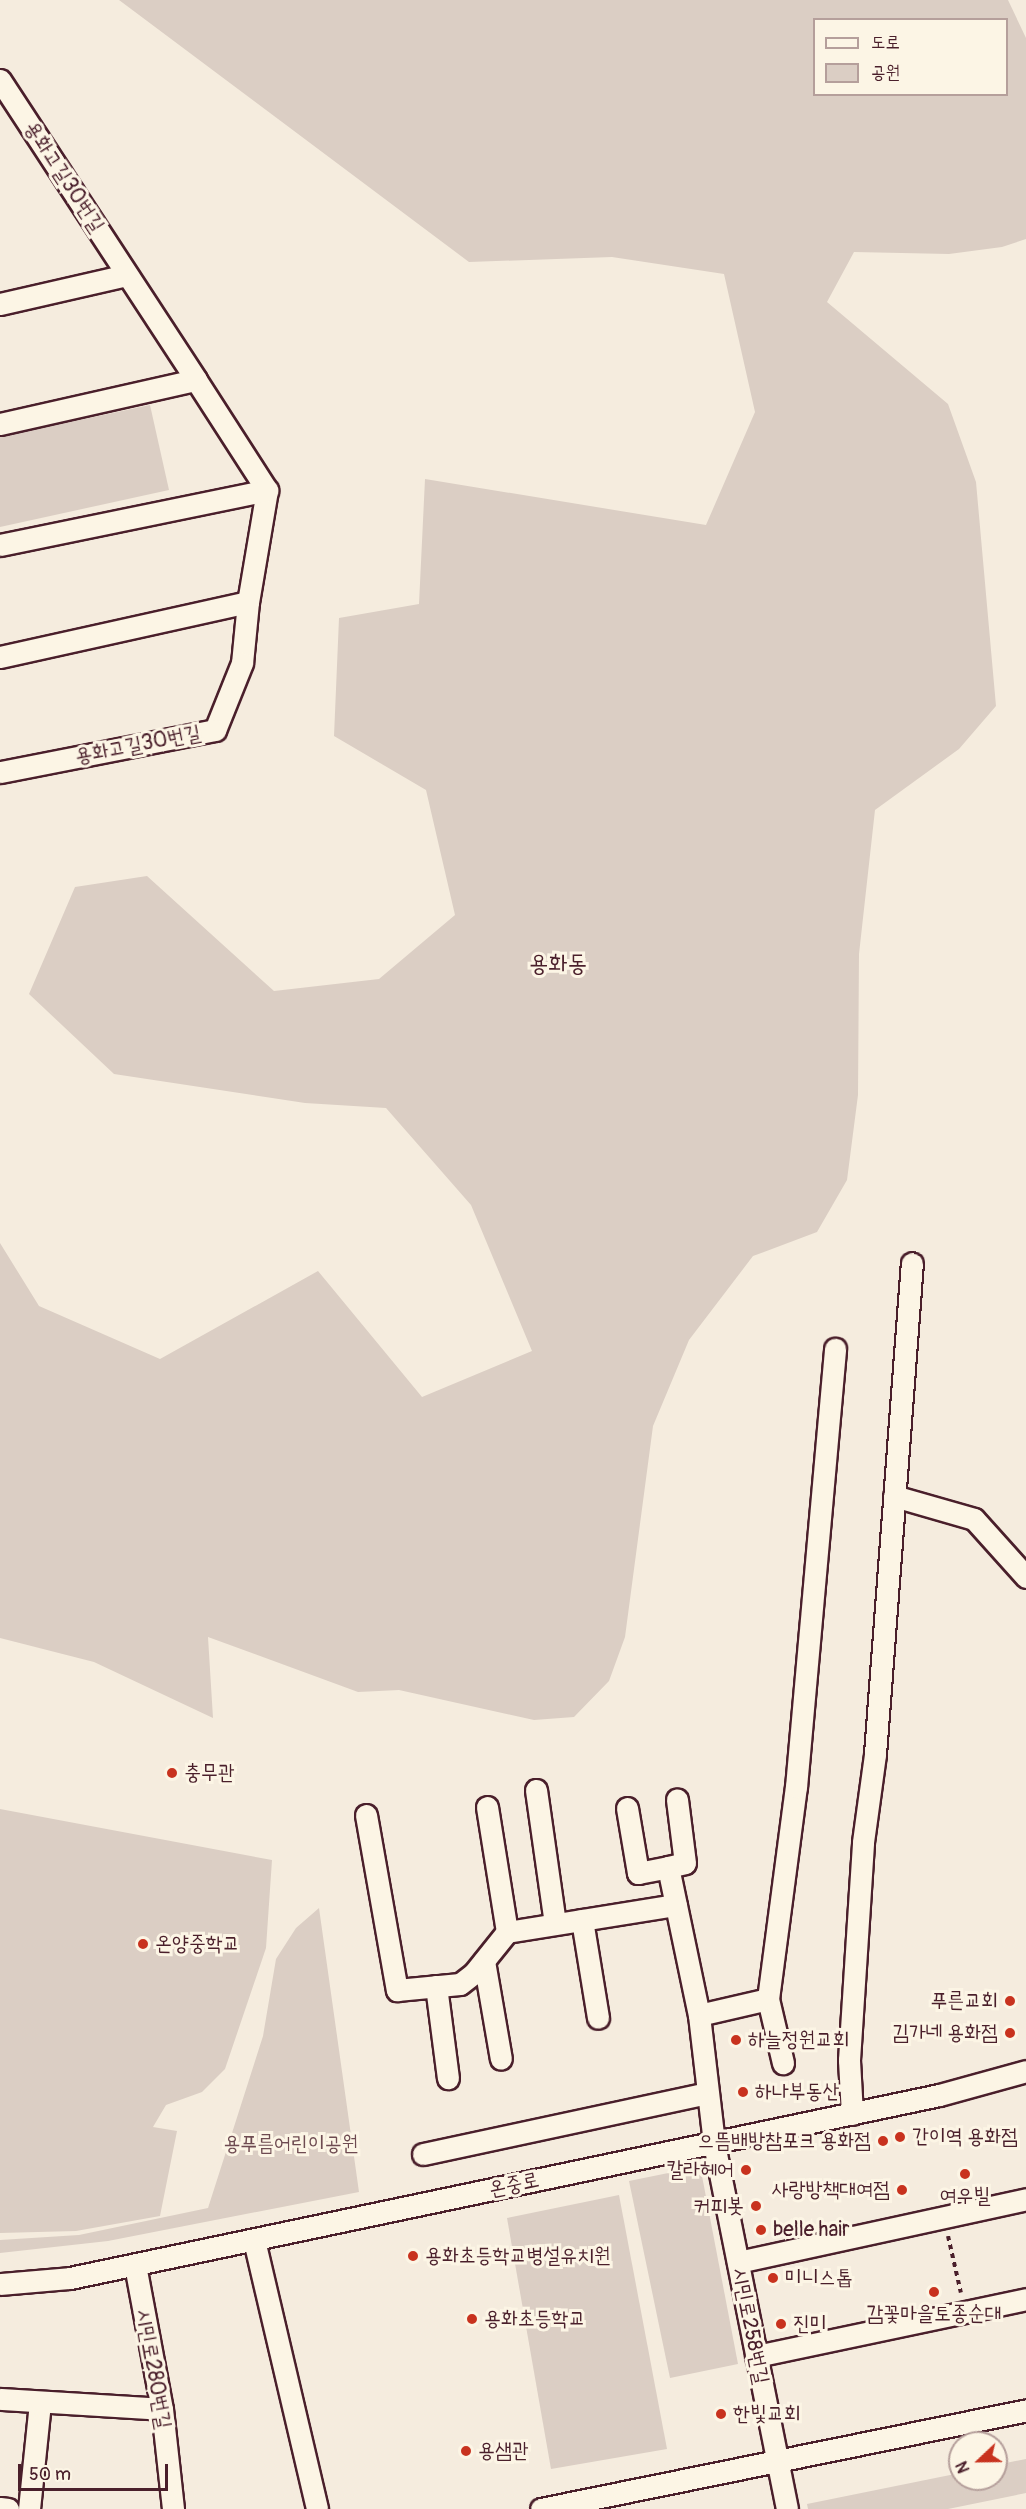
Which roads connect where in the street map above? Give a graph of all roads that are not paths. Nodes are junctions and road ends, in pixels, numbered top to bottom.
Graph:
1 (0, 80) edge
2 (127, 275) junction
3 (0, 304) edge
4 (196, 380) junction
5 (0, 424) edge
6 (267, 490) junction
7 (0, 545) edge
8 (248, 602) junction
9 (0, 657) edge
10 (0, 772) edge
11 (912, 1263) dead end
12 (835, 1349) dead end
13 (894, 1496) junction
14 (1026, 1577) edge
15 (536, 1790) dead end
16 (677, 1800) dead end
17 (487, 1807) dead end
18 (627, 1808) dead end
19 (366, 1815) dead end
20 (668, 1868) junction
21 (676, 1905) junction
22 (582, 1920) junction
23 (555, 1924) junction
24 (507, 1932) junction
25 (484, 1961) junction
26 (436, 1986) junction
27 (768, 1999) junction
28 (699, 2015) junction
29 (598, 2018) dead end
30 (501, 2059) dead end
31 (783, 2063) dead end
32 (1026, 2070) edge
33 (448, 2078) dead end
34 (707, 2093) junction
35 (852, 2114) junction
36 (714, 2143) junction
37 (423, 2154) dead end
38 (1026, 2199) edge
39 (254, 2240) junction
40 (738, 2262) junction
41 (135, 2265) junction
42 (0, 2284) edge
43 (1026, 2299) edge
44 (756, 2356) junction
45 (0, 2399) edge
46 (40, 2403) junction
47 (162, 2409) junction
48 (1026, 2410) edge
49 (777, 2462) junction
50 (0, 2508) edge
51 (8, 2509) edge
52 (29, 2509) edge
53 (173, 2509) edge
54 (317, 2509) edge
55 (541, 2509) edge
56 (787, 2509) edge

1 - 2 street, 용화고길30번길
2 - 3 street
2 - 4 street, 용화고길30번길
4 - 5 street
4 - 6 street, 용화고길30번길
6 - 7 street
6 - 8 street, 용화고길30번길
8 - 9 street
8 - 10 street, 용화고길30번길
11 - 13 street
12 - 27 street
13 - 14 street
13 - 35 street
15 - 23 street
16 - 20 street
17 - 24 street
18 - 20 street
19 - 26 street
20 - 21 street, 시민로258번길
21 - 22 street
21 - 28 street, 시민로258번길
22 - 23 street
22 - 29 street
23 - 24 street
24 - 25 street
25 - 26 street
25 - 30 street
26 - 33 street
27 - 28 street
27 - 31 street
28 - 34 street, 시민로258번길
32 - 35 street, 온중로
34 - 36 street, 시민로258번길
34 - 37 street
35 - 36 street, 온중로
36 - 39 street, 온중로
36 - 40 street, 시민로258번길
38 - 40 street
39 - 41 street, 온중로
39 - 54 street
40 - 44 street, 시민로258번길
41 - 42 street, 온중로
41 - 47 street, 시민로280번길
43 - 44 street
44 - 49 street, 시민로258번길
45 - 46 street
46 - 47 street
46 - 52 street
47 - 53 street, 시민로280번길
48 - 49 street
49 - 55 street
49 - 56 street, 시민로258번길
50 - 51 street

